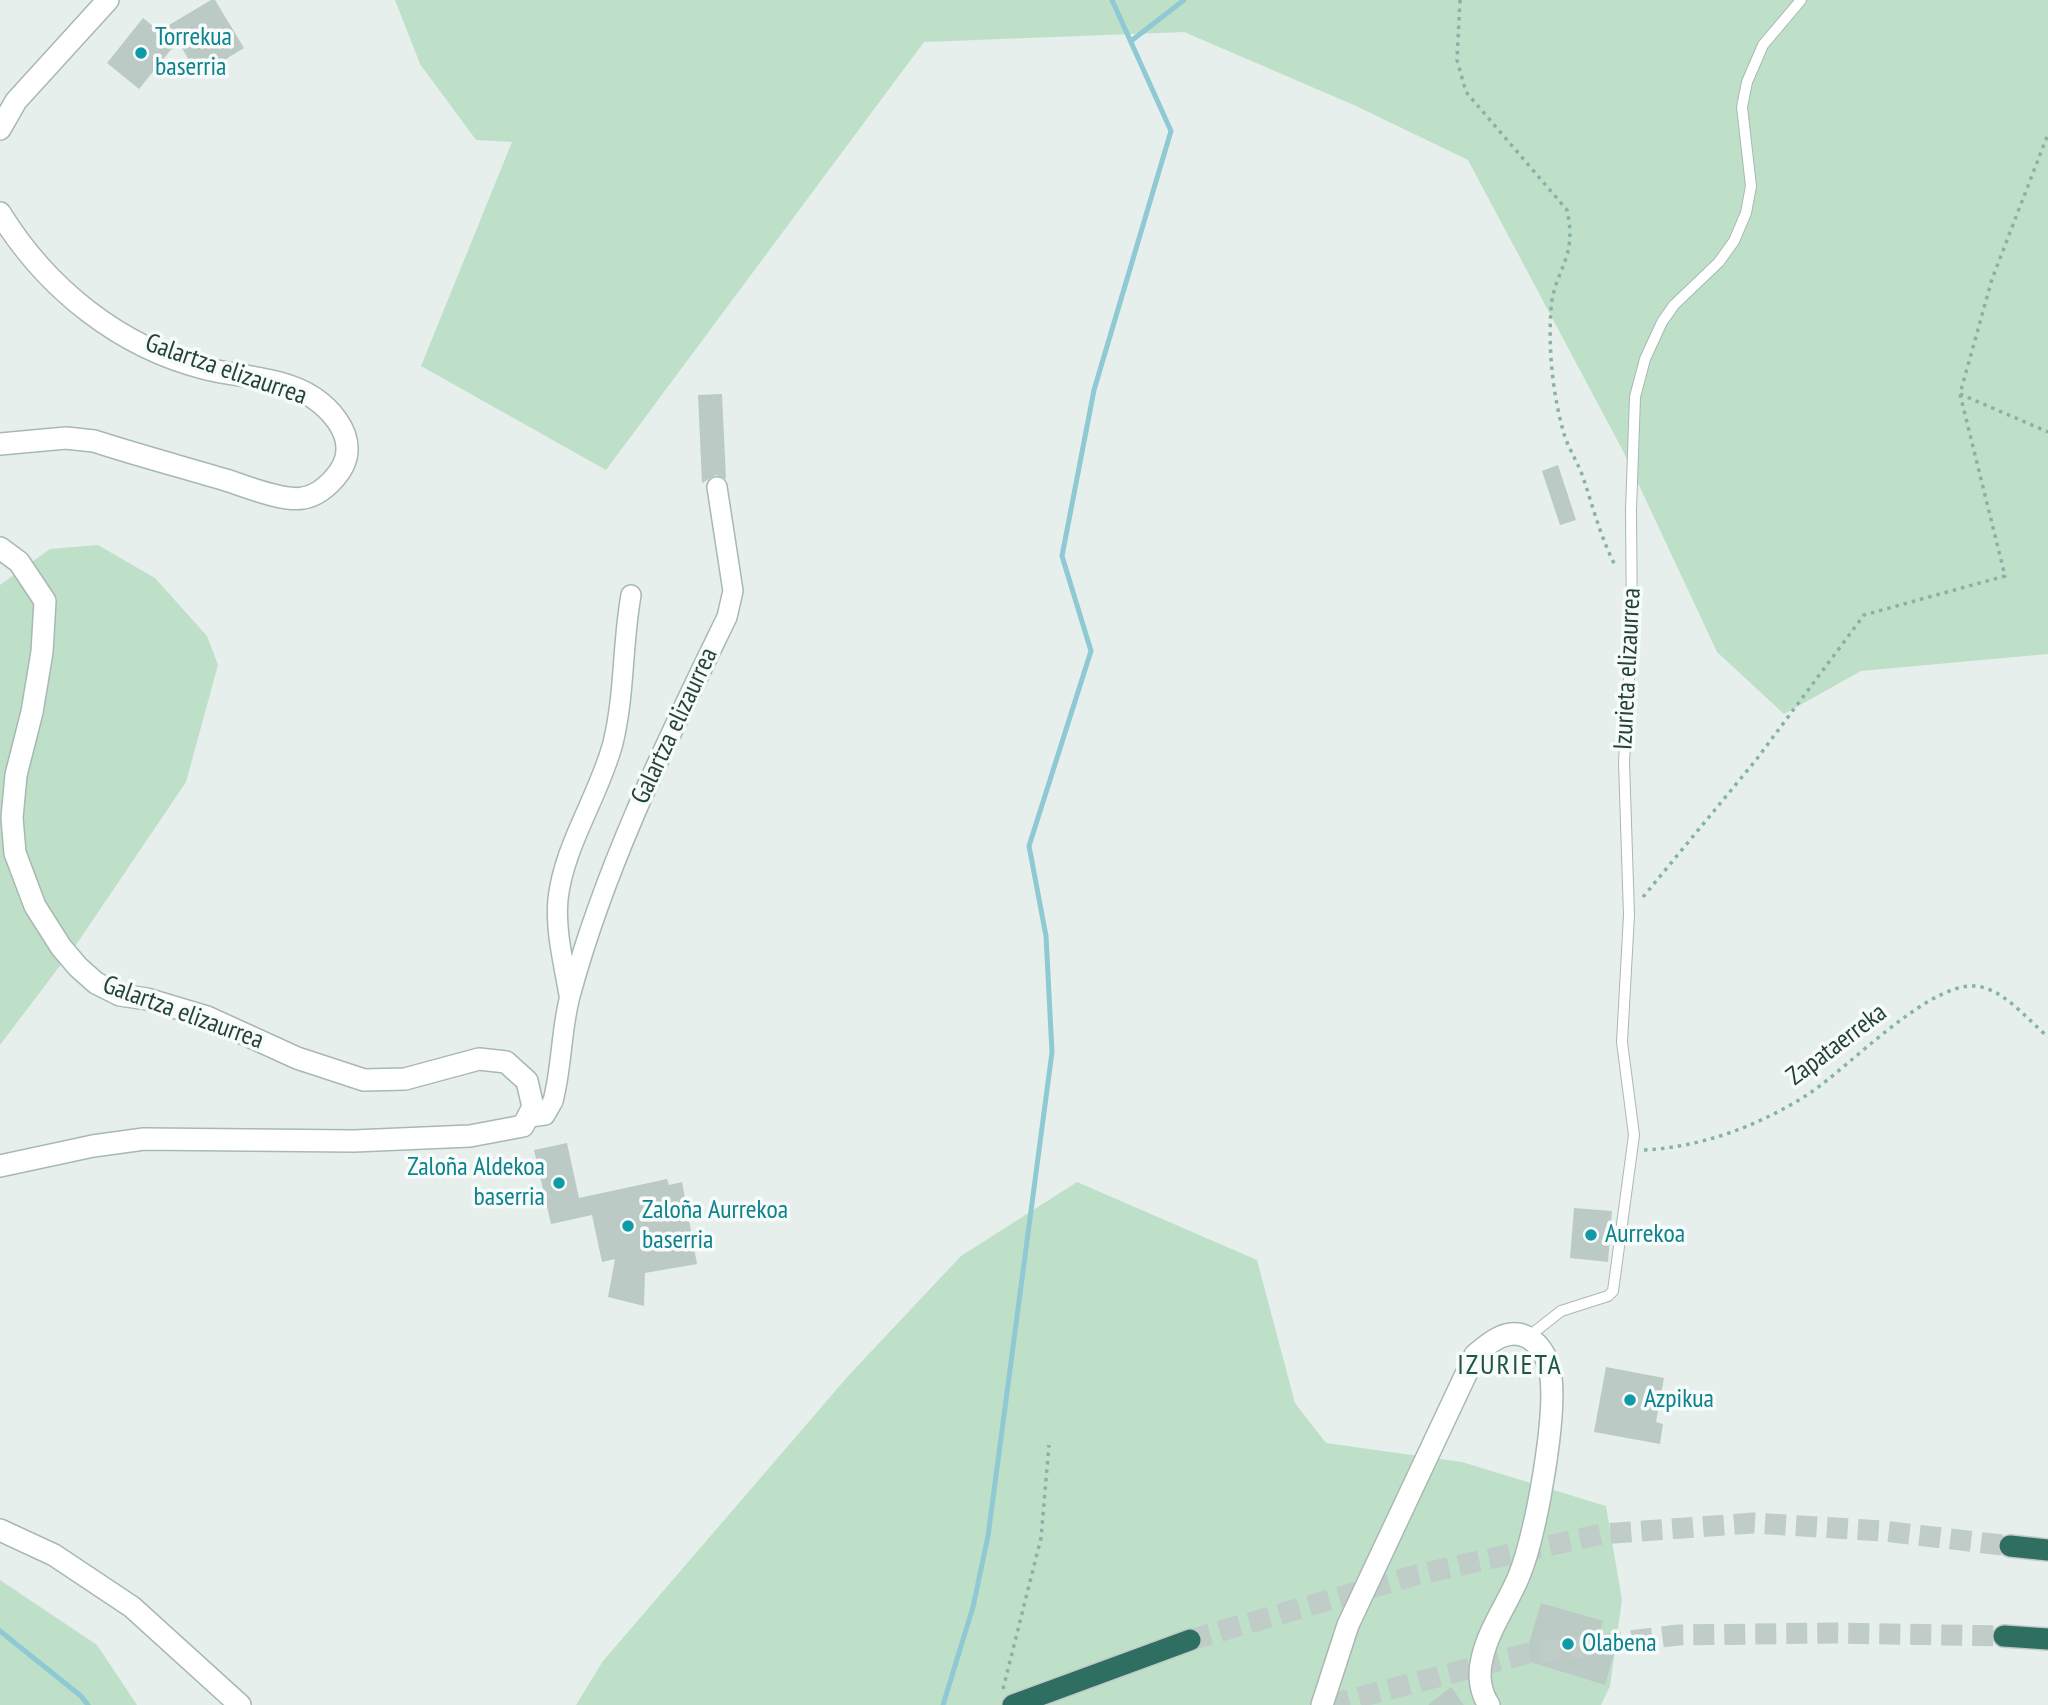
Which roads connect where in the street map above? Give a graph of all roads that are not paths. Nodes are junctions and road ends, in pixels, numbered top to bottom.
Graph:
1 (107, 0) edge
2 (1801, 0) edge
3 (0, 129) edge
4 (0, 213) edge
5 (0, 444) edge
6 (717, 487) dead end
7 (0, 548) edge
8 (631, 596) dead end
9 (569, 999) junction
10 (530, 1117) junction
11 (0, 1166) edge
12 (1528, 1337) junction
13 (0, 1530) edge
14 (2010, 1546) tunnel mouth
15 (2048, 1550) edge
16 (2004, 1636) tunnel mouth
17 (2048, 1639) edge
18 (1190, 1640) tunnel mouth
19 (1007, 1701) edge
20 (240, 1705) edge
21 (1322, 1705) edge
22 (1489, 1705) edge

1 - 3 street
2 - 12 lane, Izurieta elizaurrea
4 - 5 street, Galartza elizaurrea
6 - 9 street, Galartza elizaurrea
7 - 10 street, Galartza elizaurrea
8 - 9 street, Galartza elizaurrea
9 - 10 street, Galartza elizaurrea
10 - 11 street, Galartza elizaurrea
12 - 21 street
12 - 22 street
13 - 20 street
14 - 15 highway
16 - 17 highway
18 - 19 highway

